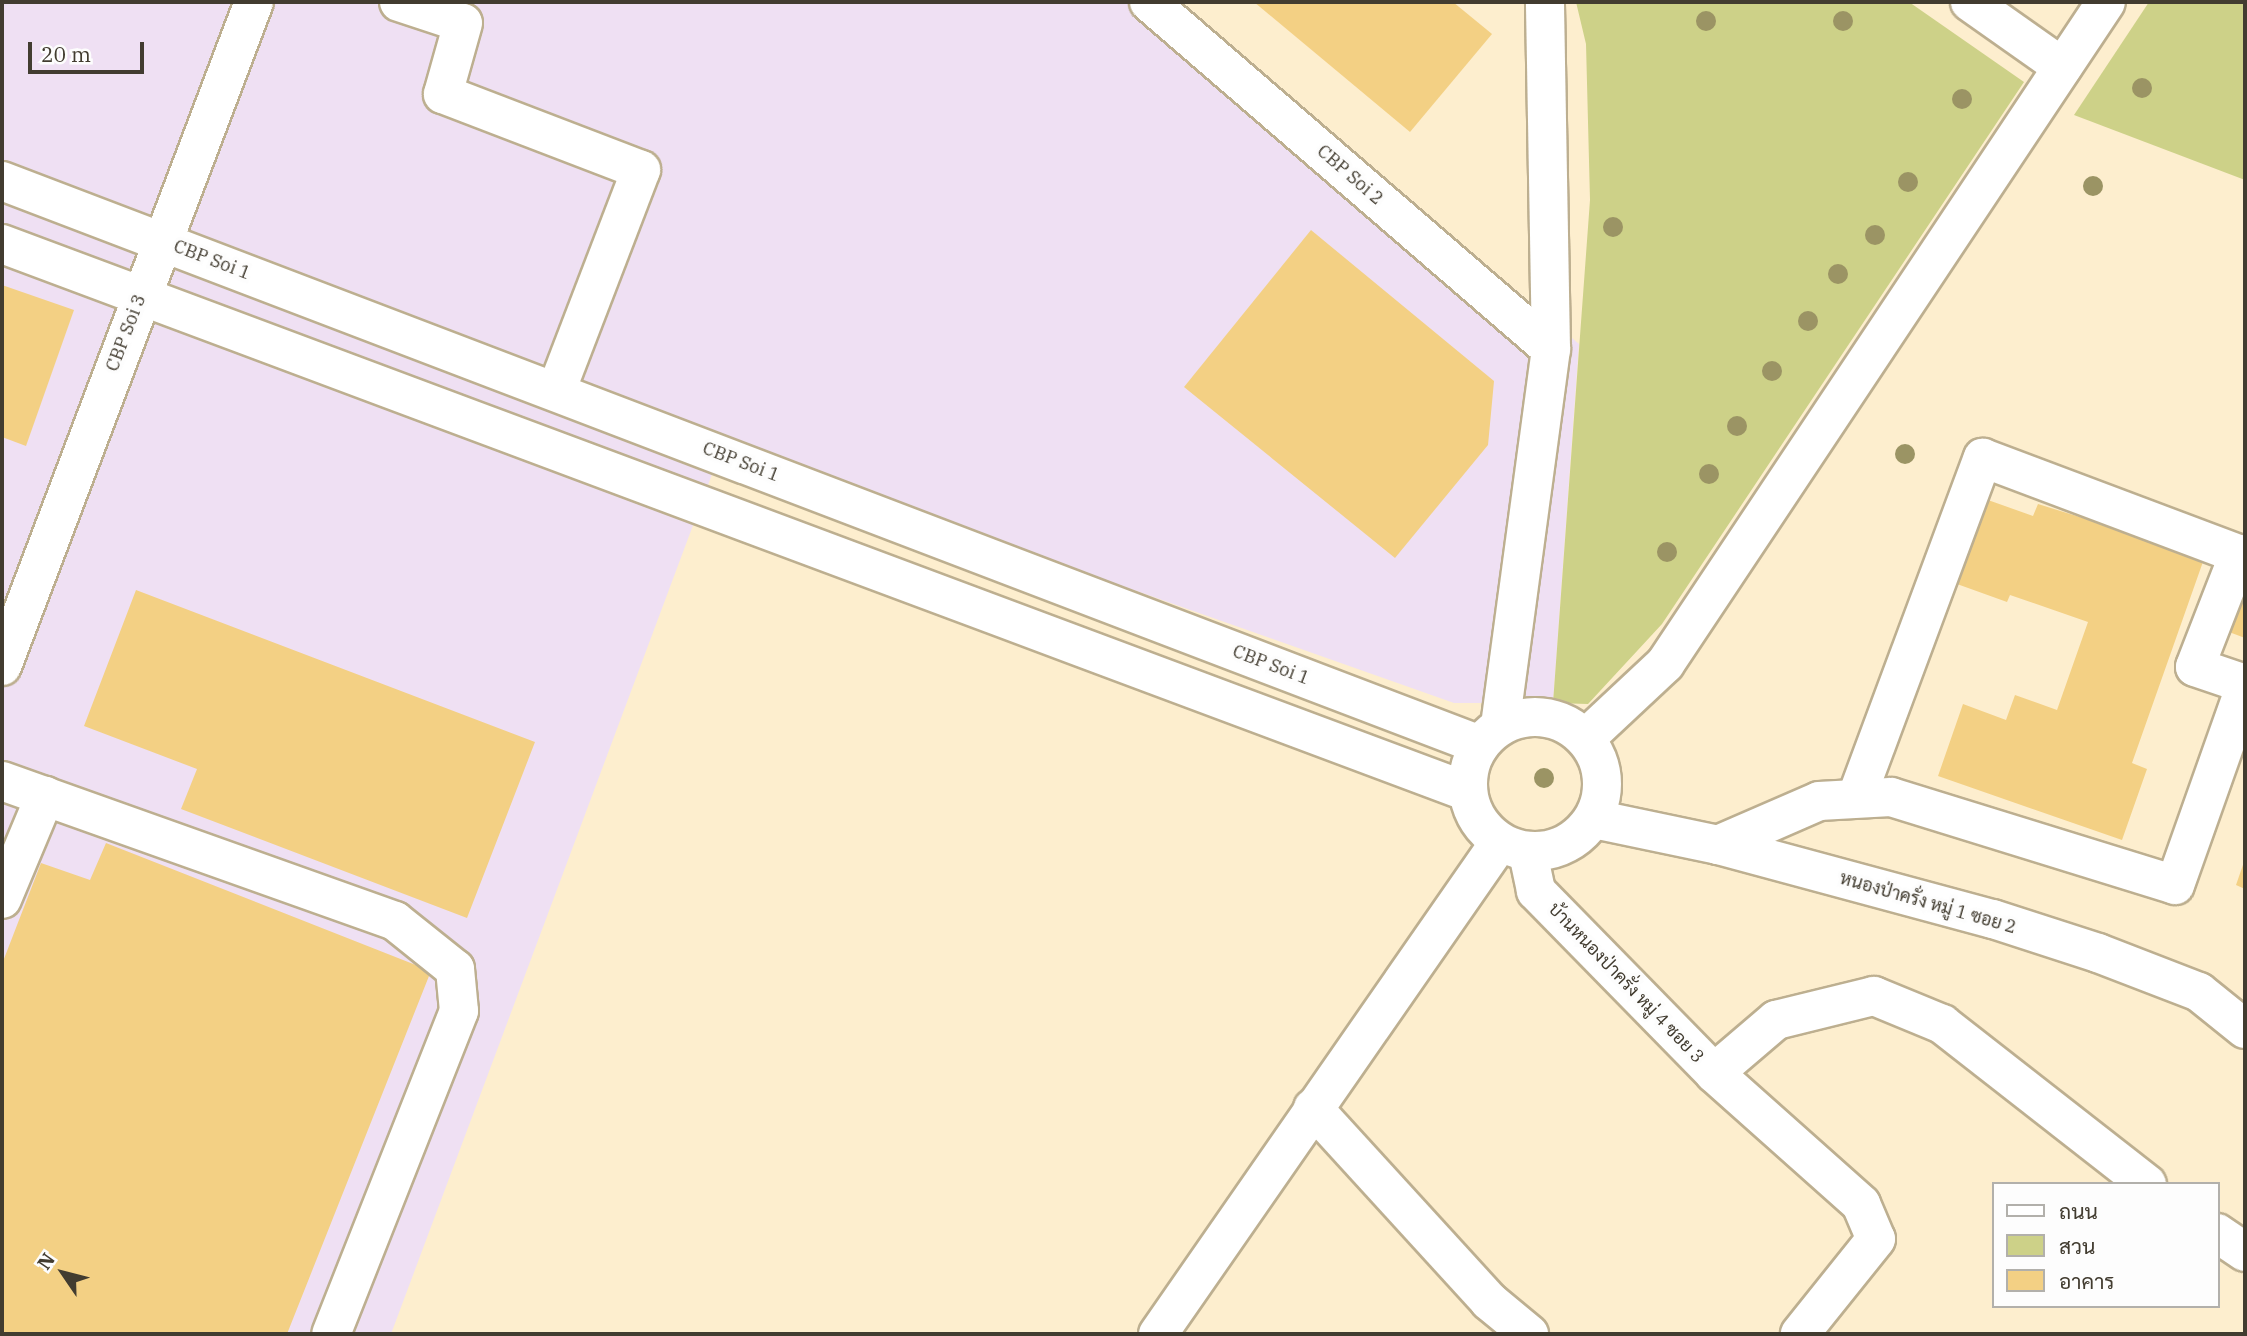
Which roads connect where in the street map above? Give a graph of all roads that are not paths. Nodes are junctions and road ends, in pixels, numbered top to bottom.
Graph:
1 (254, 2) edge
2 (399, 2) edge
3 (1149, 2) edge
4 (1545, 2) edge
5 (1970, 2) edge
6 (2106, 2) edge
7 (2062, 67) junction
8 (2, 181) edge
9 (161, 240) junction
10 (2, 244) edge
11 (140, 296) junction
12 (1551, 349) junction
13 (556, 391) junction
14 (964, 548) junction
15 (948, 598) junction
16 (2, 666) edge
17 (2245, 686) edge
18 (1490, 736) junction
19 (1586, 738) junction
20 (2, 780) edge
21 (1466, 791) junction
22 (45, 796) junction
23 (1857, 796) junction
24 (1594, 818) junction
25 (1718, 845) junction
26 (1513, 848) junction
27 (2, 899) edge
28 (2245, 1029) edge
29 (1714, 1073) junction
30 (1313, 1108) junction
31 (2144, 1182) edge
32 (2219, 1234) edge
33 (2245, 1252) edge
34 (331, 1334) edge
35 (1158, 1334) edge
36 (1529, 1334) edge
37 (1800, 1334) edge

1 - 9 street, CBP Soi 3
2 - 13 street
3 - 12 street, CBP Soi 2
4 - 12 street
5 - 7 street
6 - 7 street
7 - 19 street
8 - 9 street, CBP Soi 1
9 - 11 street, CBP Soi 3
9 - 13 street, CBP Soi 1
10 - 11 street
11 - 15 street
11 - 16 street, CBP Soi 3
12 - 18 street
13 - 14 street, CBP Soi 1
14 - 15 street
14 - 18 street, CBP Soi 1
15 - 21 street
17 - 23 street
17 - 23 street
18 - 19 street
18 - 21 street
19 - 24 street
20 - 22 street
21 - 26 street
22 - 27 street
22 - 34 street
23 - 25 street
24 - 25 street, หนองป่าครั่ง หมู่ 1 ซอย 2
24 - 26 street
25 - 28 street, หนองป่าครั่ง หมู่ 1 ซอย 2
26 - 29 street, บ้านหนองป่าครั่ง หมู่ 4 ซอย 3
26 - 30 street
29 - 31 street
29 - 37 street, บ้านหนองป่าครั่ง หมู่ 4 ซอย 3
30 - 35 street
30 - 36 street
32 - 33 street

